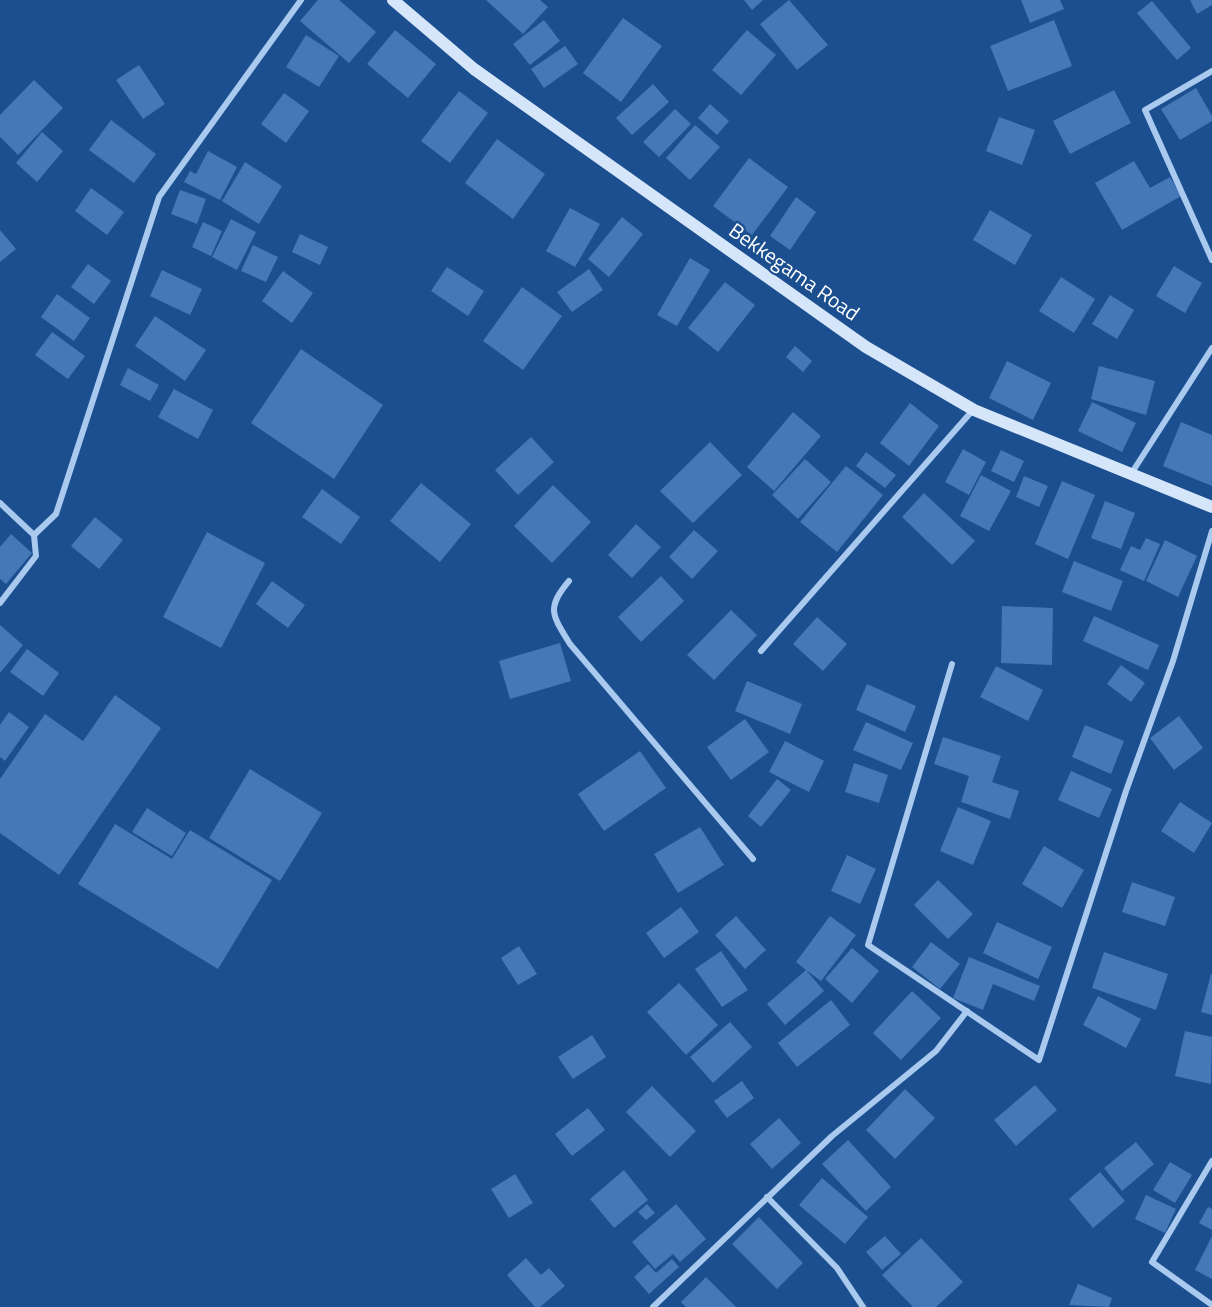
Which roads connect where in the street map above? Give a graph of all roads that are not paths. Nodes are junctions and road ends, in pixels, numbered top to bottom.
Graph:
1 (301, 0) edge
2 (393, 0) edge
3 (1212, 71) edge
4 (1212, 260) edge
5 (1212, 348) edge
6 (974, 410) junction
7 (1131, 474) junction
8 (0, 503) edge
9 (1212, 507) edge
10 (1212, 531) edge
11 (34, 535) junction
12 (569, 581) dead end
13 (0, 603) edge
14 (761, 651) dead end
15 (952, 664) dead end
16 (753, 860) dead end
17 (967, 1011) junction
18 (1212, 1161) edge
19 (767, 1197) junction
20 (1212, 1305) edge
21 (653, 1307) edge
22 (863, 1307) edge

1 - 11 street
2 - 6 street, Bekkegama Road
3 - 4 street
5 - 7 street
6 - 7 street, Bekkegama Road
6 - 14 street
7 - 9 street, Bekkegama Road
8 - 11 street
10 - 17 street
11 - 13 street
12 - 16 street
15 - 17 street
17 - 19 street
18 - 20 street
19 - 21 street
19 - 22 street

